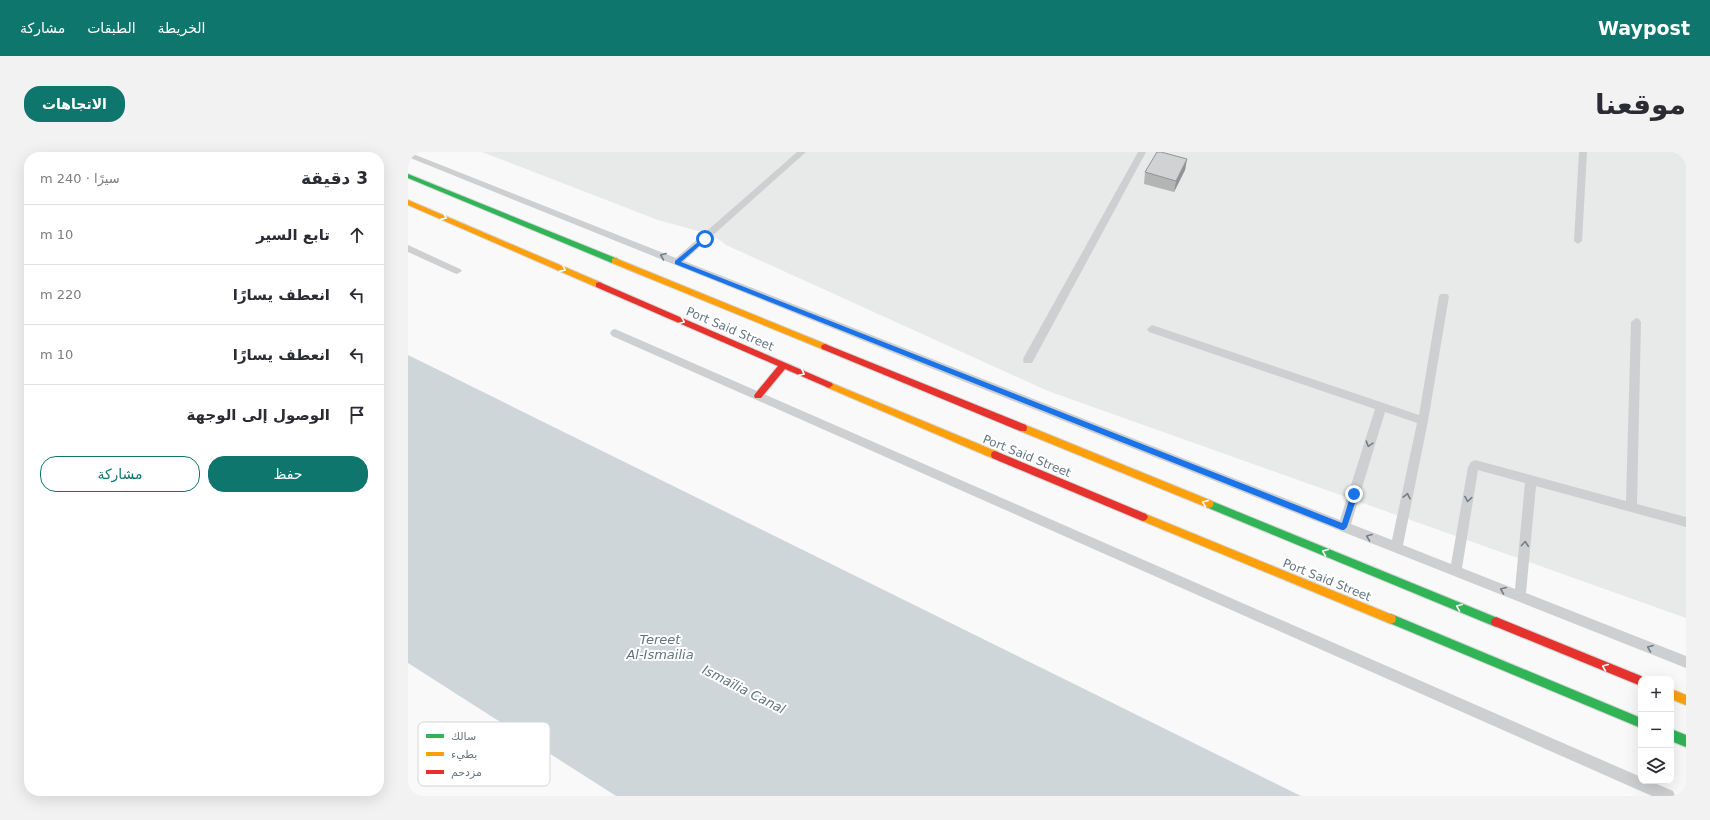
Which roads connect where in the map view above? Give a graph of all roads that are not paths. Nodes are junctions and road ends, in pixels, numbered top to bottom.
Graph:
1 (802, 152) edge
2 (1142, 152) edge
3 (1583, 152) edge
4 (408, 154) edge
5 (408, 176) edge
6 (408, 202) edge
7 (1578, 241) dead end
8 (408, 248) edge
9 (677, 262) junction
10 (457, 270) dead end
11 (1444, 296) dead end
12 (1636, 322) dead end
13 (1152, 329) dead end
14 (615, 334) dead end
15 (1028, 360) dead end
16 (784, 365) junction
17 (758, 396) junction
18 (1381, 407) junction
19 (1423, 421) junction
20 (1531, 480) junction
21 (1631, 507) junction
22 (1686, 522) edge
23 (1344, 527) junction
24 (1396, 548) junction
25 (1456, 571) junction
26 (1520, 597) junction
27 (1686, 662) edge
28 (1638, 681) edge
29 (1674, 695) edge
30 (1686, 700) edge
31 (1638, 722) edge
32 (1674, 736) edge
33 (1686, 741) edge
34 (1668, 796) edge

1 - 9 lane
2 - 15 lane
3 - 7 lane
9 -> 4 lane
28 -> 5 main road, Port Said Street
6 -> 16 main road, Port Said Street
8 - 10 lane
9 - 23 lane
11 - 19 lane
12 - 21 lane
13 - 18 lane
14 - 17 lane
16 - 17 main road
16 -> 31 main road, Port Said Street
17 - 34 lane
18 - 19 lane
18 -> 23 lane
24 -> 19 lane
20 - 21 lane
20 -> 25 lane
26 -> 20 lane
21 - 22 lane
24 -> 23 lane
24 - 25 lane
26 -> 25 lane
27 -> 26 lane
29 - 30 main road
32 - 33 main road

